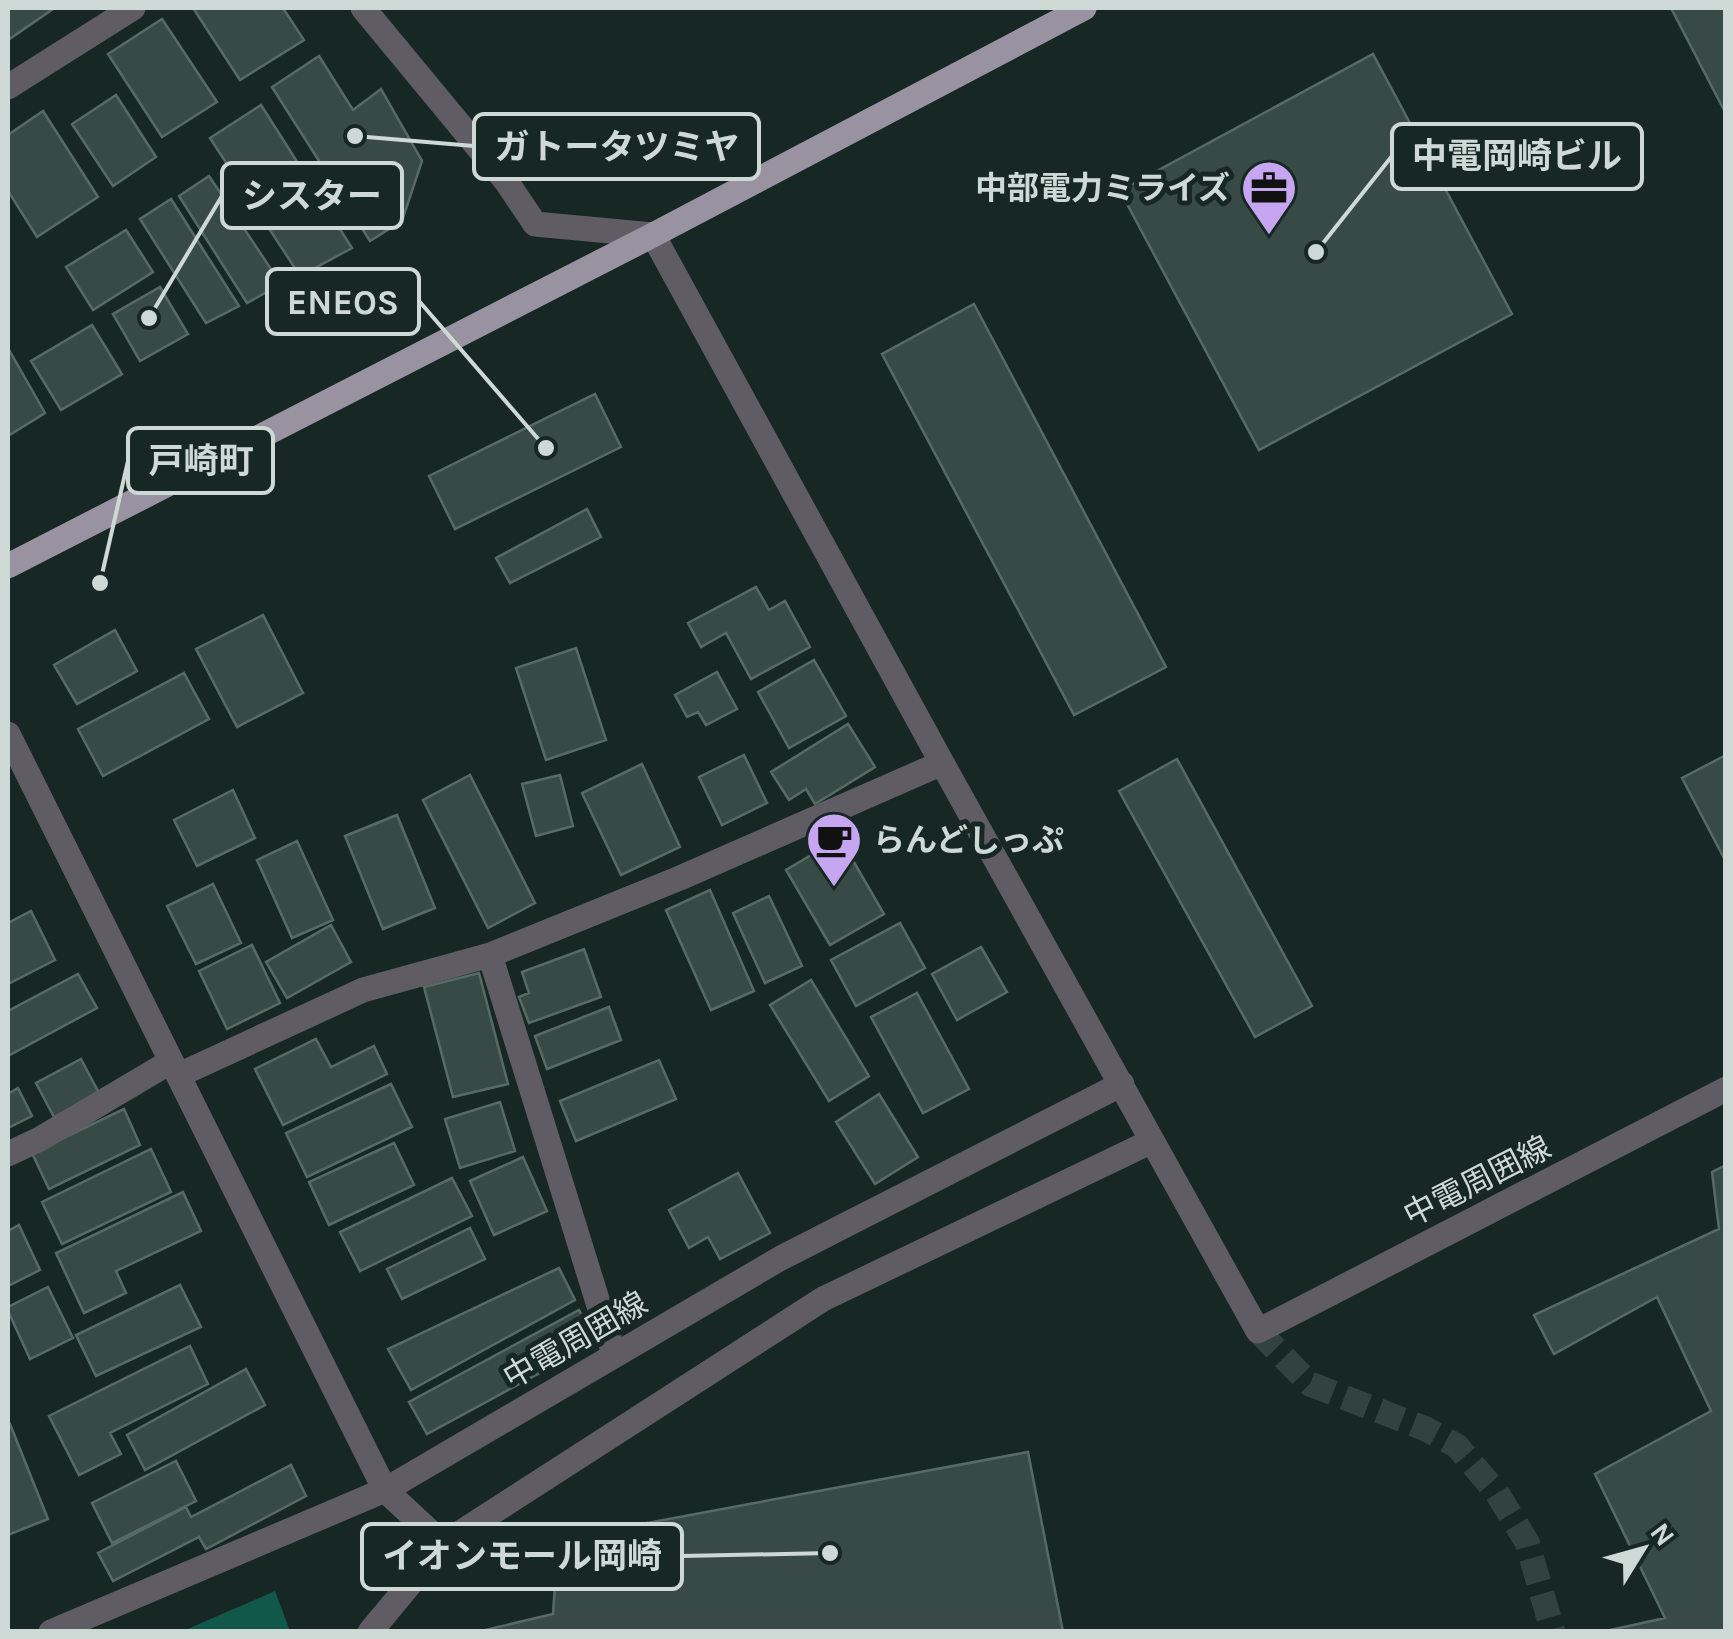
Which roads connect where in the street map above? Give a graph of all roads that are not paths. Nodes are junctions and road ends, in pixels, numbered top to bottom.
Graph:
1 (133, 8) edge
2 (363, 8) edge
3 (1084, 8) edge
4 (8, 88) edge
5 (653, 235) junction
6 (8, 566) edge
7 (8, 734) edge
8 (942, 763) junction
9 (490, 954) junction
10 (175, 1068) junction
11 (1122, 1084) junction
12 (1726, 1089) edge
13 (1152, 1141) junction
14 (8, 1154) edge
15 (614, 1354) junction
16 (385, 1490) junction
17 (443, 1544) junction
18 (50, 1632) edge
19 (370, 1632) edge

1 - 4 street
2 - 5 street
3 - 5 main road
5 - 6 main road
5 - 8 street
7 - 10 street
8 - 9 street
8 - 11 street
9 - 10 street
9 - 15 street
10 - 14 street
10 - 16 street
11 - 13 street
11 - 15 street, 中電周囲線
12 - 13 street, 中電周囲線
13 - 17 street
15 - 16 street, 中電周囲線
16 - 17 street
16 - 18 street, 中電周囲線
17 - 19 street

